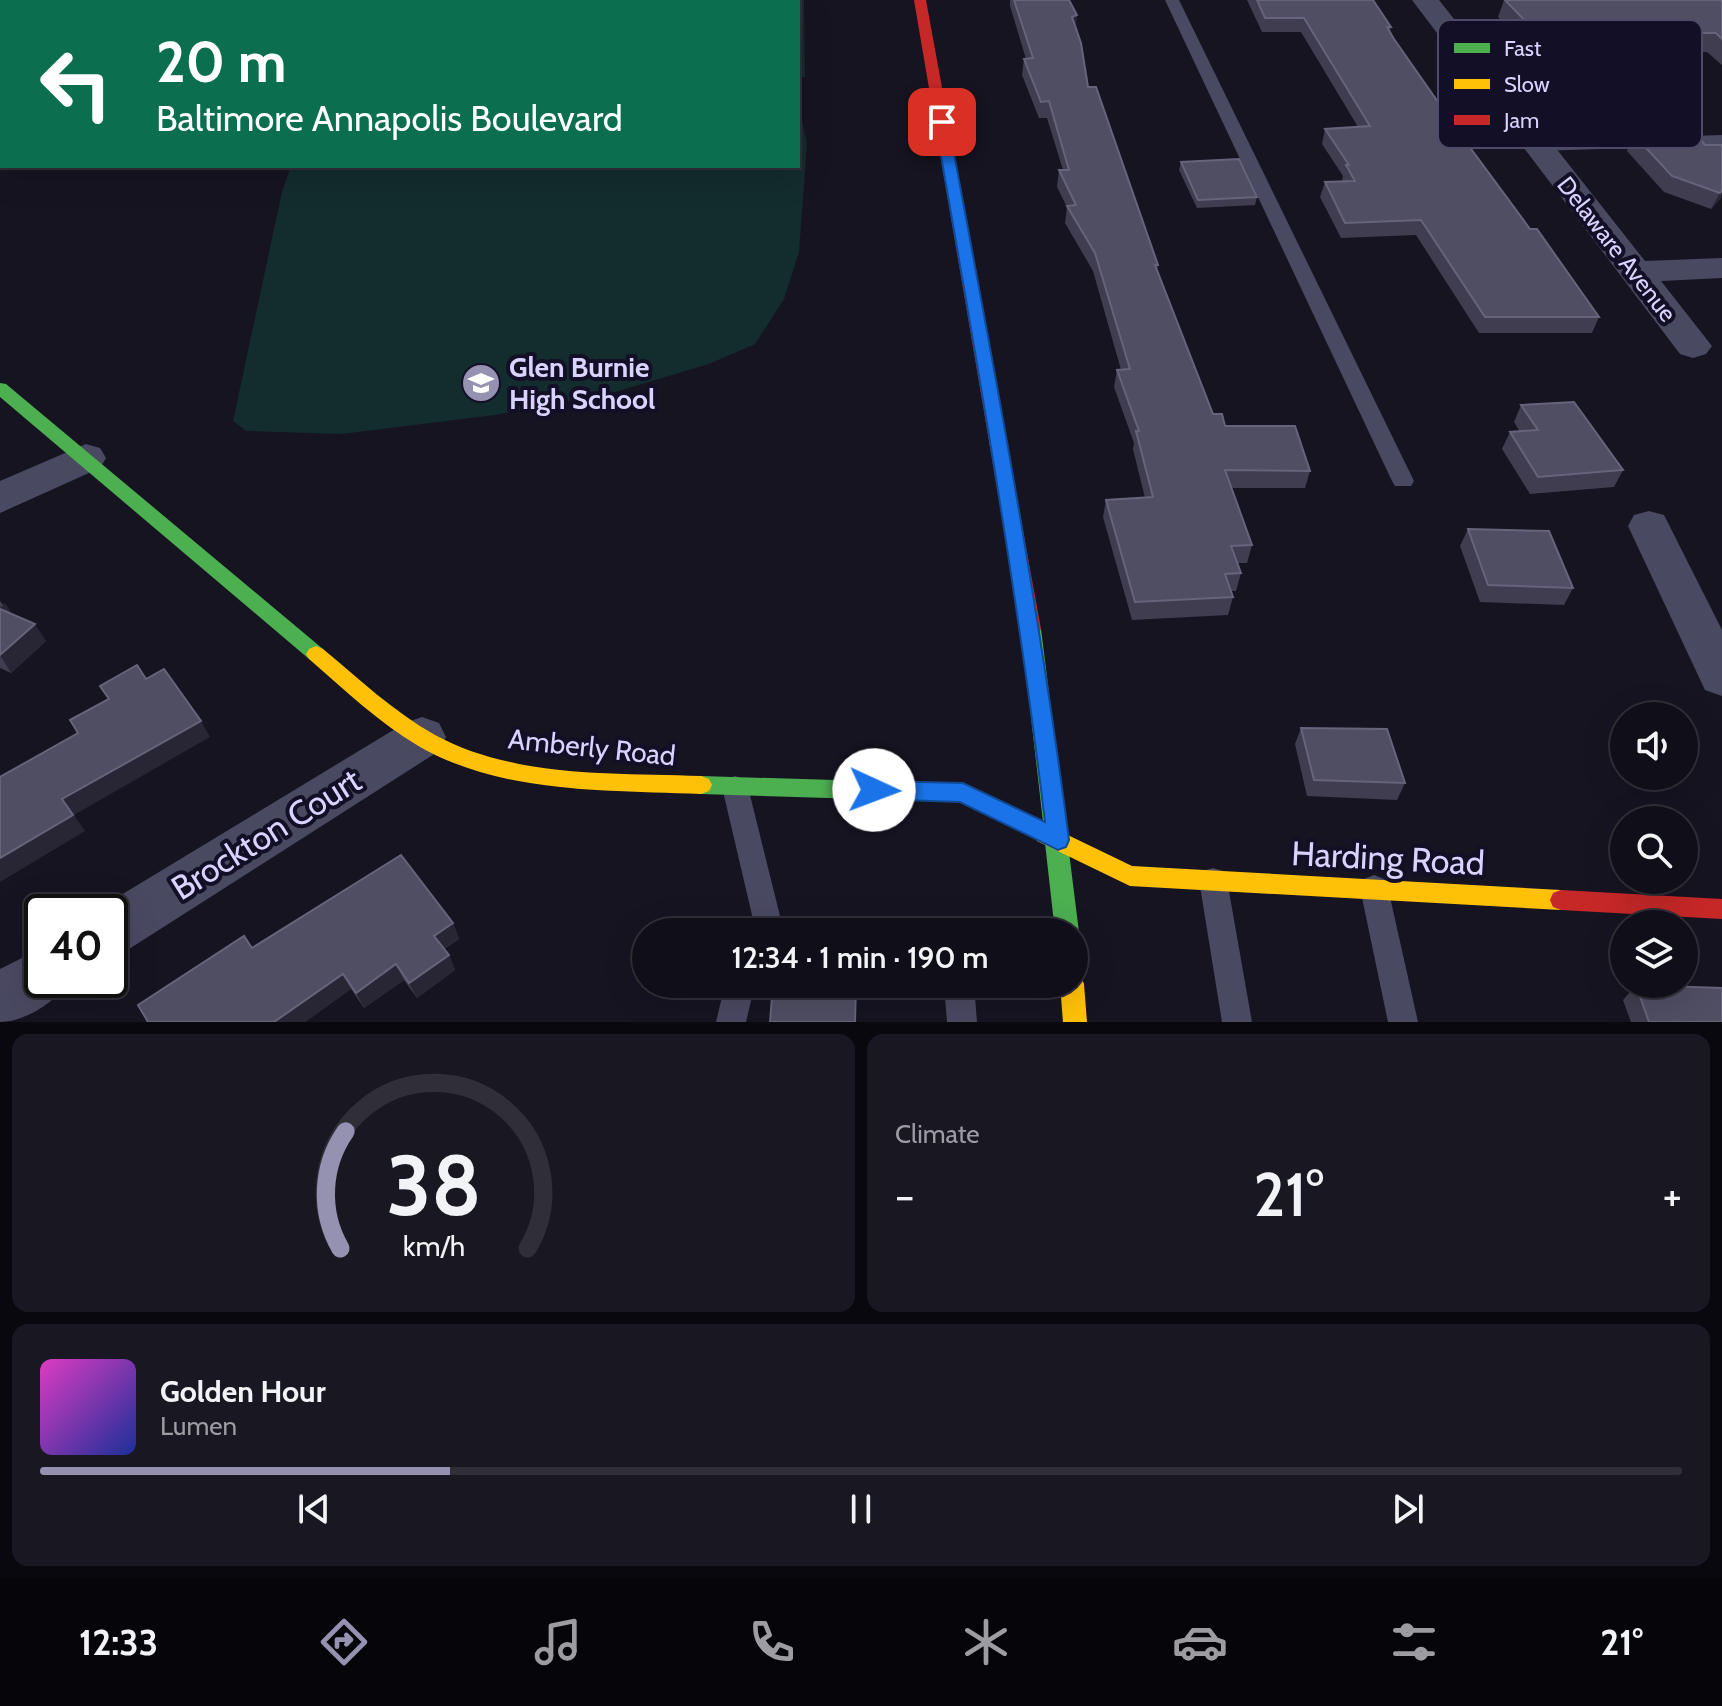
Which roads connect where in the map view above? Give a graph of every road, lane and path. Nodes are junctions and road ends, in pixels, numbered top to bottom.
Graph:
1 (920, 0) edge
2 (1172, 0) edge
3 (1425, 0) edge
4 (1440, 20) edge
5 (1722, 140) edge
6 (1702, 141) edge
7 (1540, 148) edge
8 (1722, 268) edge
9 (1635, 272) junction
10 (1693, 346) dead end
11 (0, 388) edge
12 (86, 458) junction
13 (1403, 481) dead end
14 (0, 498) edge
15 (1649, 526) dead end
16 (1722, 677) edge
17 (422, 737) junction
18 (735, 787) junction
19 (1058, 840) junction
20 (1213, 880) junction
21 (1374, 888) junction
22 (1722, 909) edge
23 (767, 918) edge
24 (1066, 918) edge
25 (128, 920) edge
26 (24, 985) edge
27 (737, 998) edge
28 (960, 998) edge
29 (1073, 998) edge
30 (0, 1000) edge
31 (731, 1022) edge
32 (962, 1022) edge
33 (1075, 1022) edge
34 (1237, 1022) edge
35 (1403, 1022) edge

1 - 19 street
2 - 13 lane
3 - 4 street, Delaware Avenue
5 - 6 lane
7 - 9 street, Delaware Avenue
8 - 9 street
9 - 10 street, Delaware Avenue
11 - 12 street, Amberly Road
12 - 14 street
12 - 17 street, Amberly Road
15 - 16 street
17 - 18 street, Amberly Road
17 - 25 street, Brockton Court
18 - 19 street, Amberly Road
18 - 23 lane
19 - 20 street, Harding Road
19 - 24 street
20 - 21 street, Harding Road
20 - 34 lane
21 - 22 street, Harding Road
21 - 35 lane
26 - 30 street
27 - 31 lane
28 - 32 lane
29 - 33 street

